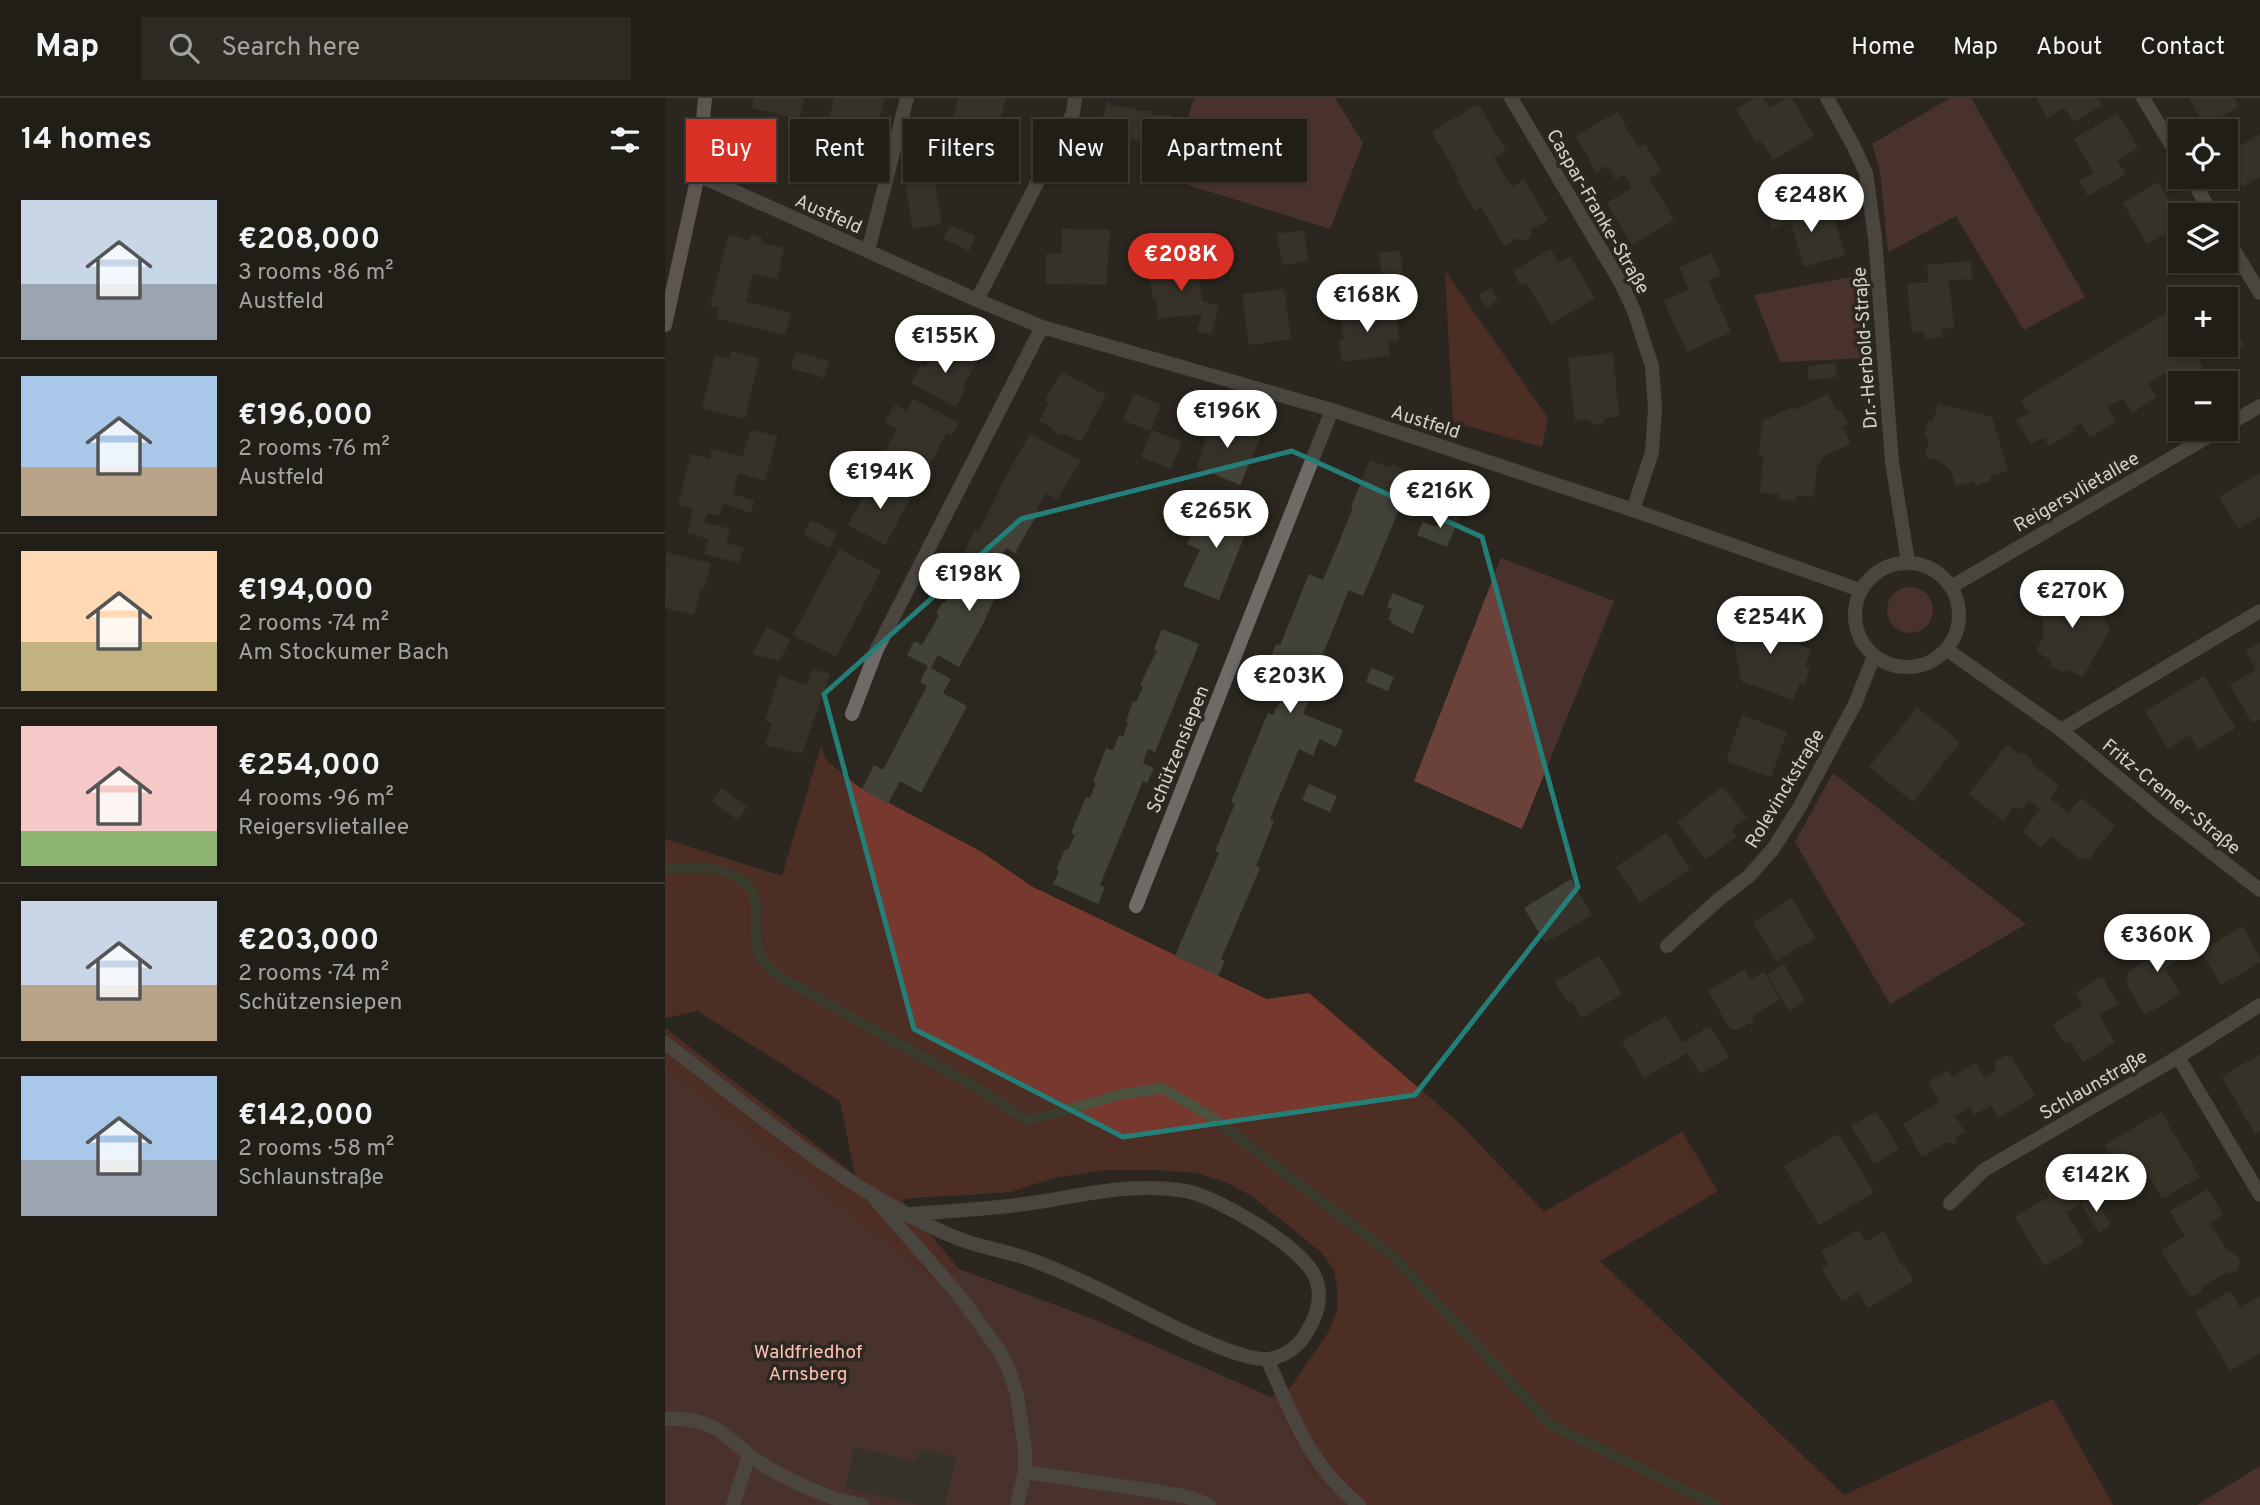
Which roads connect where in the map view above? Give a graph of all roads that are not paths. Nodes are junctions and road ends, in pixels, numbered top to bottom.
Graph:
1 (705, 98) edge
2 (907, 98) edge
3 (1075, 98) edge
4 (1511, 98) edge
5 (1827, 98) edge
6 (2143, 98) edge
7 (703, 119) edge
8 (2168, 139) edge
9 (696, 182) edge
10 (714, 182) edge
11 (868, 251) junction
12 (2238, 257) edge
13 (2260, 293) edge
14 (977, 300) junction
15 (665, 325) edge
16 (1042, 327) junction
17 (2260, 406) edge
18 (1332, 410) junction
19 (2238, 419) edge
20 (2200, 441) edge
21 (1633, 510) junction
22 (1908, 562) junction
23 (1951, 587) junction
24 (1860, 590) junction
25 (2260, 611) edge
26 (1946, 649) junction
27 (1874, 656) junction
28 (852, 714) dead end
29 (2061, 730) junction
30 (2260, 890) edge
31 (1136, 906) dead end
32 (1667, 946) dead end
33 (2260, 1005) edge
34 (665, 1043) edge
35 (2178, 1057) junction
36 (867, 1191) junction
37 (2260, 1195) edge
38 (1950, 1203) dead end
39 (909, 1214) junction
40 (1267, 1359) junction
41 (665, 1419) edge
42 (749, 1455) junction
43 (1025, 1472) junction
44 (733, 1505) edge
45 (862, 1505) edge
46 (1017, 1505) edge
47 (1209, 1505) edge
48 (1359, 1505) edge

1 - 7 main road
2 - 11 street, Austfeld
3 - 14 street
4 - 21 street, Caspar-Franke-Straße
5 - 22 street, Dr.-Herbold-Straße
6 - 8 street
9 - 15 main road
10 - 11 street, Austfeld
11 - 14 street, Austfeld
12 - 13 street
14 - 16 street, Austfeld
16 - 18 street, Austfeld
16 - 28 street
17 - 19 street
18 - 21 street, Austfeld
18 - 31 street, Schützensiepen
20 - 23 street, Reigersvlietallee
21 - 24 street, Austfeld
22 - 23 street
22 - 24 street
23 - 26 street
24 - 27 street
25 - 29 street
26 - 27 street
26 - 29 street, Fritz-Cremer-Straße
27 - 32 street, Rolevinckstraße
29 - 30 street, Fritz-Cremer-Straße
33 - 35 street, Schlaunstraße
34 - 36 street
35 - 37 street
35 - 38 street, Schlaunstraße
36 - 39 street
36 - 43 street
39 - 40 street
39 - 40 street
40 - 48 street
41 - 42 street
42 - 44 street
42 - 45 street
43 - 46 street
43 - 47 street

